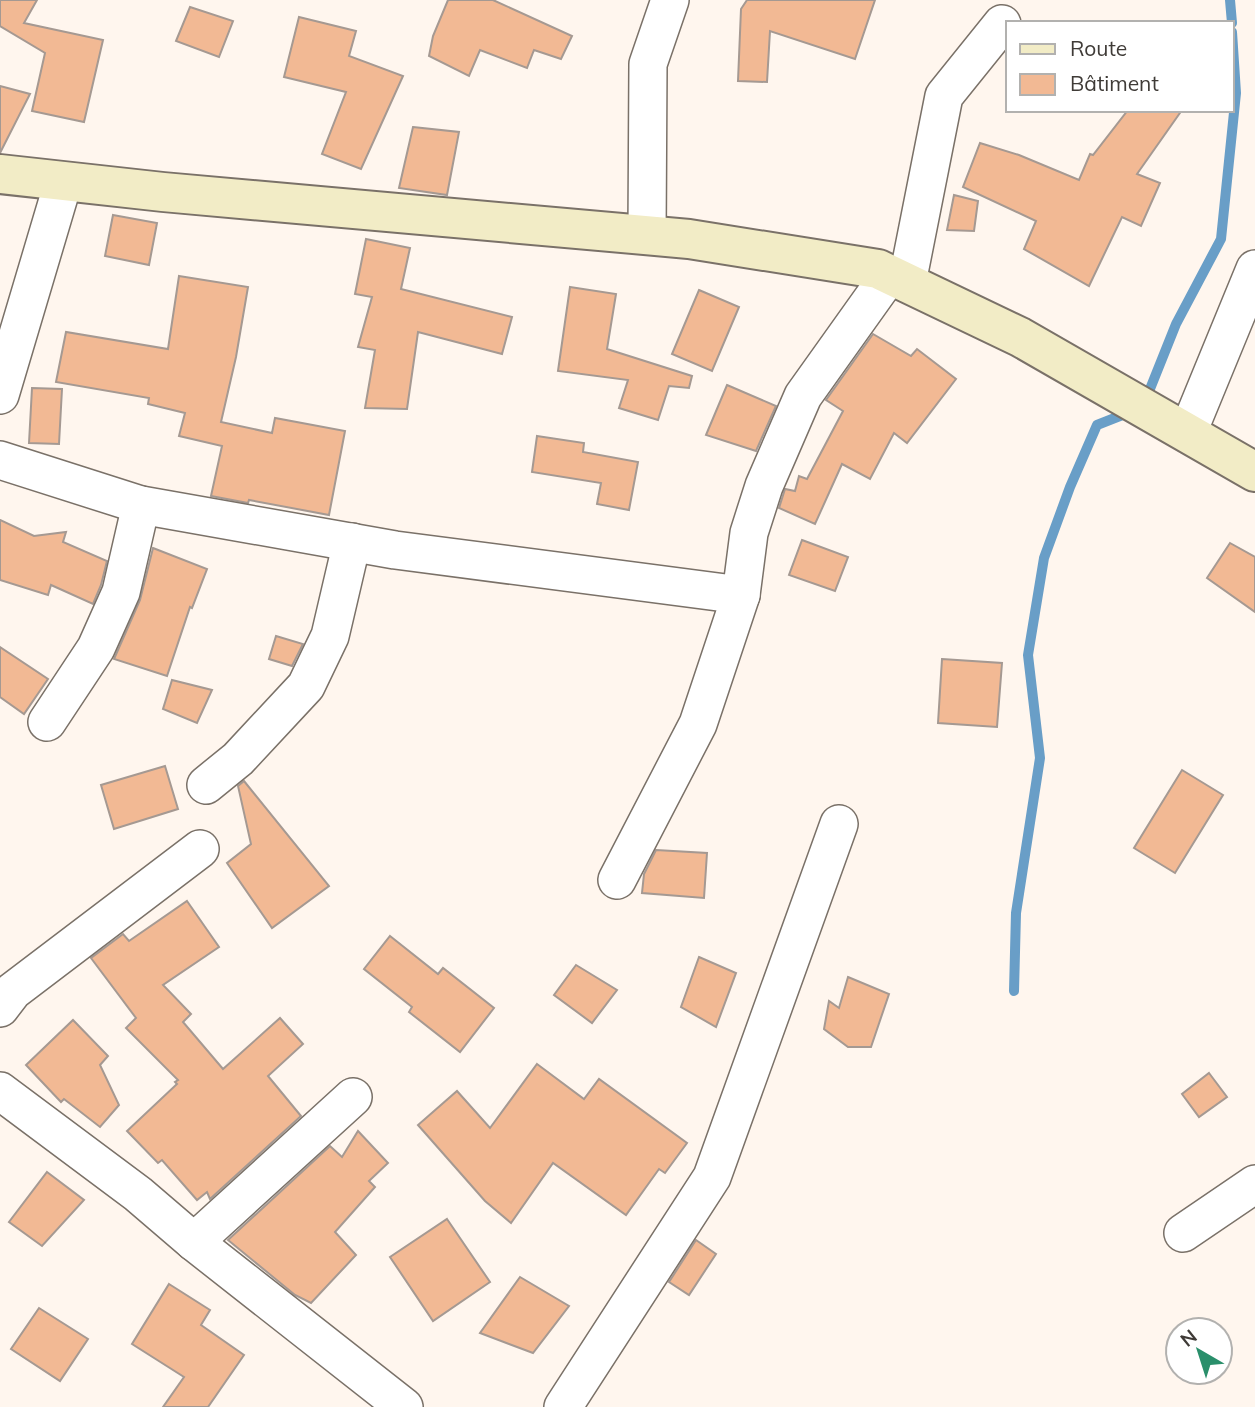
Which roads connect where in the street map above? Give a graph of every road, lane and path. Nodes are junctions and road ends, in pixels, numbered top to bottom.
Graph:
1 (670, 0) edge
2 (1002, 24) dead end
3 (0, 174) edge
4 (62, 183) junction
5 (647, 235) junction
6 (1255, 269) edge
7 (898, 279) junction
8 (0, 395) edge
9 (1188, 432) junction
10 (0, 460) edge
11 (1255, 472) edge
12 (141, 505) junction
13 (352, 542) junction
14 (741, 595) junction
15 (47, 722) dead end
16 (206, 785) dead end
17 (839, 824) dead end
18 (200, 849) dead end
19 (617, 880) dead end
20 (4, 994) edge
21 (0, 1091) edge
22 (354, 1097) dead end
23 (1255, 1184) edge
24 (1183, 1233) dead end
25 (194, 1242) junction
26 (404, 1407) edge
27 (563, 1407) edge

1 - 5 street
2 - 7 street
3 - 4 street
4 - 5 street
4 - 8 street
5 - 7 street
6 - 9 street
7 - 9 street
7 - 14 street
9 - 11 street
10 - 12 street
12 - 13 street
12 - 15 street
13 - 14 street
13 - 16 street
14 - 19 street
17 - 27 street
18 - 20 street
21 - 25 street
22 - 25 street
23 - 24 street
25 - 26 street

